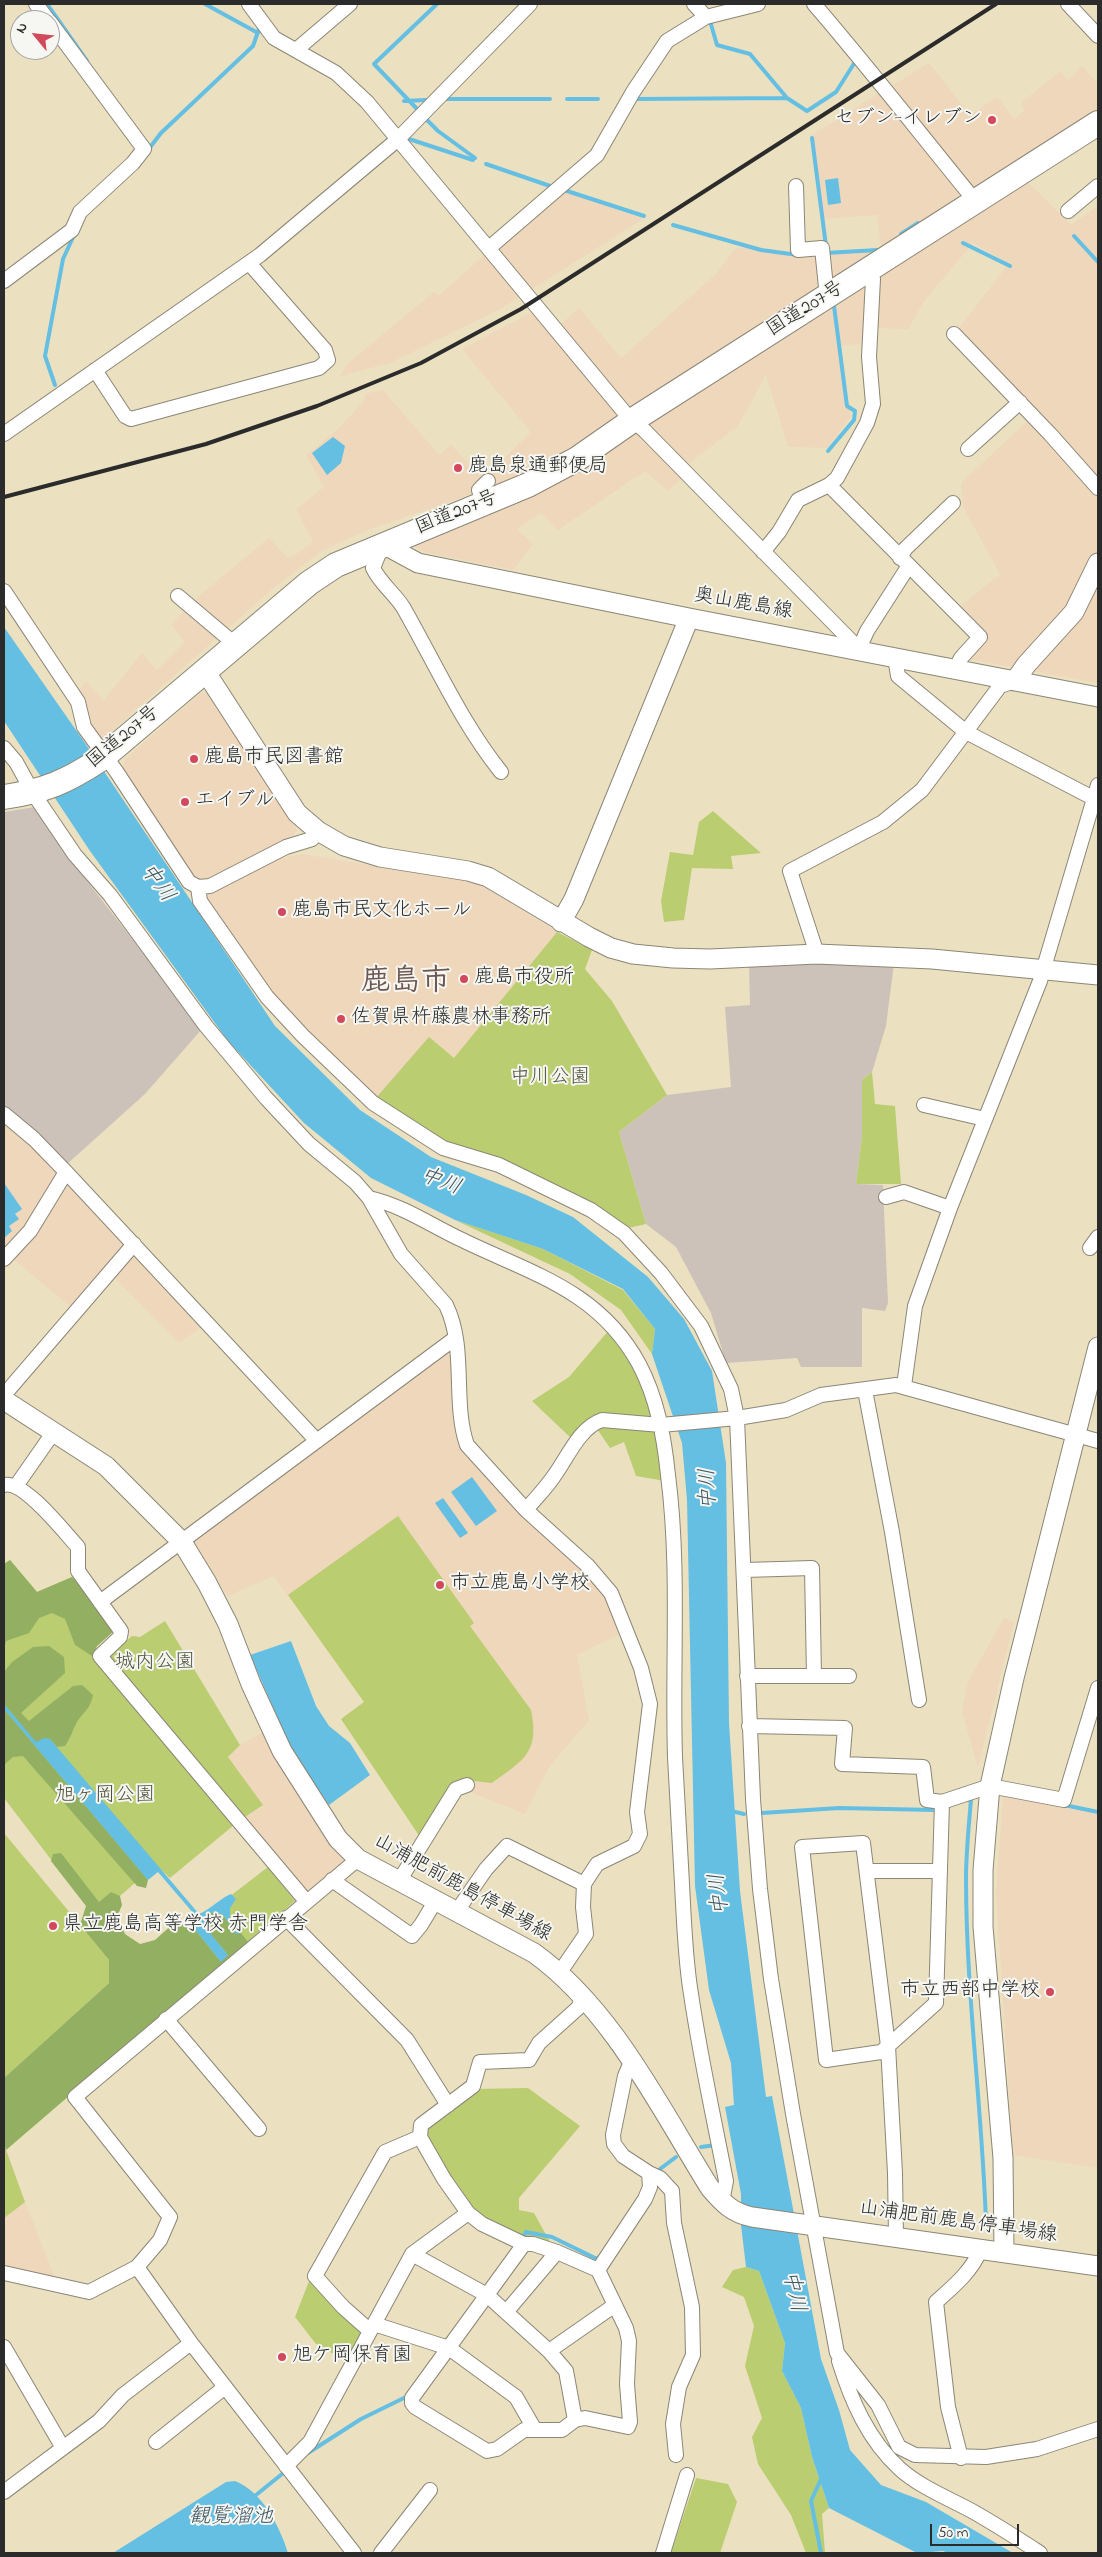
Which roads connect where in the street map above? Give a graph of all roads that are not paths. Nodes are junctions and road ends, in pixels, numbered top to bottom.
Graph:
1 (250, 4) edge
2 (350, 4) edge
3 (530, 4) edge
4 (694, 4) edge
5 (758, 4) edge
6 (814, 4) edge
7 (1068, 4) edge
8 (706, 17) junction
9 (60, 36) edge
10 (1098, 36) edge
11 (296, 50) junction
12 (1098, 123) edge
13 (397, 140) junction
14 (796, 186) dead end
15 (1098, 186) edge
16 (976, 202) junction
17 (1068, 212) dead end
18 (489, 248) junction
19 (248, 263) junction
20 (868, 270) junction
21 (4, 281) edge
22 (828, 296) junction
23 (954, 334) dead end
24 (95, 370) junction
25 (1020, 402) junction
26 (633, 420) junction
27 (4, 434) edge
28 (968, 449) dead end
29 (829, 484) junction
30 (1098, 488) edge
31 (953, 503) dead end
32 (383, 544) junction
33 (763, 552) junction
34 (904, 562) junction
35 (1098, 563) edge
36 (4, 591) edge
37 (178, 596) dead end
38 (689, 618) junction
39 (236, 644) junction
40 (859, 650) junction
41 (895, 657) junction
42 (955, 669) junction
43 (205, 671) junction
44 (1015, 681) junction
45 (1098, 697) edge
46 (966, 732) junction
47 (4, 748) edge
48 (104, 758) junction
49 (501, 772) dead end
50 (37, 792) junction
51 (1097, 792) edge
52 (4, 797) edge
53 (318, 831) junction
54 (198, 887) junction
55 (561, 922) junction
56 (817, 954) junction
57 (1042, 970) junction
58 (1098, 975) edge
59 (924, 1105) dead end
60 (4, 1114) edge
61 (985, 1119) junction
62 (66, 1172) junction
63 (886, 1197) dead end
64 (369, 1198) junction
65 (950, 1208) junction
66 (134, 1244) junction
67 (4, 1259) edge
68 (454, 1339) junction
69 (1098, 1347) edge
70 (904, 1386) junction
71 (865, 1390) junction
72 (4, 1395) edge
73 (4, 1400) edge
74 (737, 1418) junction
75 (661, 1425) junction
76 (53, 1433) junction
77 (1075, 1434) junction
78 (317, 1441) junction
79 (1098, 1441) edge
80 (10, 1486) edge
81 (526, 1510) junction
82 (182, 1542) junction
83 (745, 1570) junction
84 (100, 1602) junction
85 (747, 1676) junction
86 (814, 1676) junction
87 (849, 1676) dead end
88 (1098, 1688) edge
89 (919, 1700) dead end
90 (750, 1726) junction
91 (467, 1786) dead end
92 (990, 1786) junction
93 (942, 1802) junction
94 (358, 1859) junction
95 (867, 1871) junction
96 (940, 1871) junction
97 (332, 1880) junction
98 (399, 1880) junction
99 (584, 1884) junction
100 (436, 1900) junction
101 (306, 1901) junction
102 (457, 1911) junction
103 (286, 1918) junction
104 (560, 1972) junction
105 (584, 1996) junction
106 (166, 2019) junction
107 (888, 2046) junction
108 (631, 2062) junction
109 (448, 2105) junction
110 (259, 2129) dead end
111 (420, 2137) junction
112 (649, 2173) junction
113 (722, 2202) junction
114 (468, 2213) junction
115 (812, 2226) junction
116 (896, 2237) junction
117 (524, 2244) junction
118 (981, 2249) junction
119 (557, 2252) junction
120 (1004, 2252) junction
121 (412, 2254) junction
122 (1098, 2266) edge
123 (137, 2267) junction
124 (598, 2270) junction
125 (4, 2273) edge
126 (487, 2295) junction
127 (615, 2305) junction
128 (507, 2311) junction
129 (372, 2327) junction
130 (191, 2343) junction
131 (4, 2347) edge
132 (449, 2348) junction
133 (549, 2351) junction
134 (837, 2353) junction
135 (225, 2387) junction
136 (575, 2420) junction
137 (1098, 2429) edge
138 (535, 2430) junction
139 (156, 2442) dead end
140 (63, 2448) junction
141 (899, 2448) junction
142 (676, 2455) dead end
143 (889, 2458) junction
144 (962, 2458) junction
145 (288, 2470) junction
146 (686, 2475) dead end
147 (430, 2490) dead end
148 (4, 2492) edge
149 (354, 2553) edge
150 (381, 2553) edge
151 (663, 2553) edge
152 (1040, 2553) edge

1 - 11 street
2 - 11 street
3 - 13 street
4 - 8 street
5 - 8 street
6 - 16 street
7 - 10 street
8 - 18 street
9 - 21 street
11 - 13 street
12 - 16 highway, 国道207号
13 - 18 street
13 - 19 street
14 - 22 street
15 - 17 street
16 - 20 highway, 国道207号
18 - 26 street
19 - 24 street
19 - 24 street
20 - 22 highway, 国道207号
20 - 29 street
22 - 26 highway, 国道207号
23 - 25 street
24 - 27 street
25 - 28 street
25 - 30 street
26 - 32 highway, 国道207号
26 - 33 street
29 - 33 street
29 - 34 street
31 - 34 street
32 - 38 street, 奥山鹿島線
32 - 39 highway, 国道207号
32 - 49 street
33 - 40 street
34 - 40 street
34 - 42 street
35 - 44 street
36 - 48 street
37 - 39 street
38 - 40 street, 奥山鹿島線
38 - 55 street
39 - 43 highway, 国道207号
40 - 41 street, 奥山鹿島線
41 - 42 street, 奥山鹿島線
41 - 46 street
42 - 44 street, 奥山鹿島線
43 - 48 highway, 国道207号
43 - 53 street
44 - 45 street, 奥山鹿島線
44 - 46 street
46 - 51 street
46 - 56 street
47 - 50 street
48 - 50 highway, 国道207号
48 - 54 street
50 - 52 highway, 国道207号
50 - 64 street
51 - 57 street
53 - 54 street
53 - 55 street
54 - 74 street
55 - 56 street
56 - 57 street
57 - 58 street
57 - 61 street
59 - 61 street
60 - 62 street
61 - 65 street
62 - 66 street
62 - 67 street
63 - 65 street
64 - 68 street
64 - 75 street
65 - 70 street
66 - 72 street
66 - 78 street
68 - 78 street
68 - 81 street
69 - 77 street
70 - 71 street
70 - 77 street
71 - 74 street
71 - 89 street
73 - 76 street, 山浦肥前鹿島停車場線
74 - 75 street
74 - 83 street
75 - 81 street
75 - 113 street
76 - 80 street
76 - 82 street, 山浦肥前鹿島停車場線
77 - 79 street
77 - 92 street
78 - 82 street
80 - 84 street
81 - 99 street
82 - 84 street
82 - 94 street, 山浦肥前鹿島停車場線
83 - 85 street
83 - 86 street
84 - 101 street
85 - 86 street
85 - 90 street
86 - 87 street
88 - 92 street
90 - 93 street
90 - 115 street
91 - 98 street
92 - 93 street
92 - 120 street
93 - 96 street
94 - 97 street
94 - 98 street, 山浦肥前鹿島停車場線
95 - 96 street
95 - 107 street
95 - 107 street
96 - 107 street
97 - 100 street
97 - 101 street
98 - 100 street, 山浦肥前鹿島停車場線
99 - 102 street
99 - 104 street
100 - 102 street, 山浦肥前鹿島停車場線
101 - 103 street
102 - 104 street, 山浦肥前鹿島停車場線
103 - 106 street
103 - 109 street
104 - 105 street, 山浦肥前鹿島停車場線
105 - 108 street, 山浦肥前鹿島停車場線
105 - 109 street
106 - 110 street
106 - 123 street
107 - 116 street
108 - 112 street
108 - 113 street, 山浦肥前鹿島停車場線
109 - 111 street
111 - 114 street
111 - 129 street
112 - 124 street
112 - 142 street
113 - 115 street, 山浦肥前鹿島停車場線
114 - 117 street
114 - 121 street
115 - 116 street, 山浦肥前鹿島停車場線
115 - 134 street
116 - 118 street, 山浦肥前鹿島停車場線
117 - 119 street
117 - 126 street
118 - 120 street, 山浦肥前鹿島停車場線
118 - 144 street
119 - 124 street
119 - 128 street
120 - 122 street, 山浦肥前鹿島停車場線
121 - 126 street
121 - 129 street
123 - 125 street
123 - 130 street
124 - 127 street
126 - 128 street
126 - 132 street
127 - 133 street
127 - 136 street
128 - 133 street
129 - 132 street
129 - 145 street
130 - 135 street
130 - 140 street
131 - 140 street
132 - 138 street
132 - 138 street
133 - 136 street
134 - 141 street
134 - 143 street
135 - 139 street
135 - 145 street
136 - 138 street
137 - 144 street
140 - 148 street
141 - 143 street
141 - 144 street
143 - 152 street
145 - 149 street
146 - 151 street
147 - 150 street

